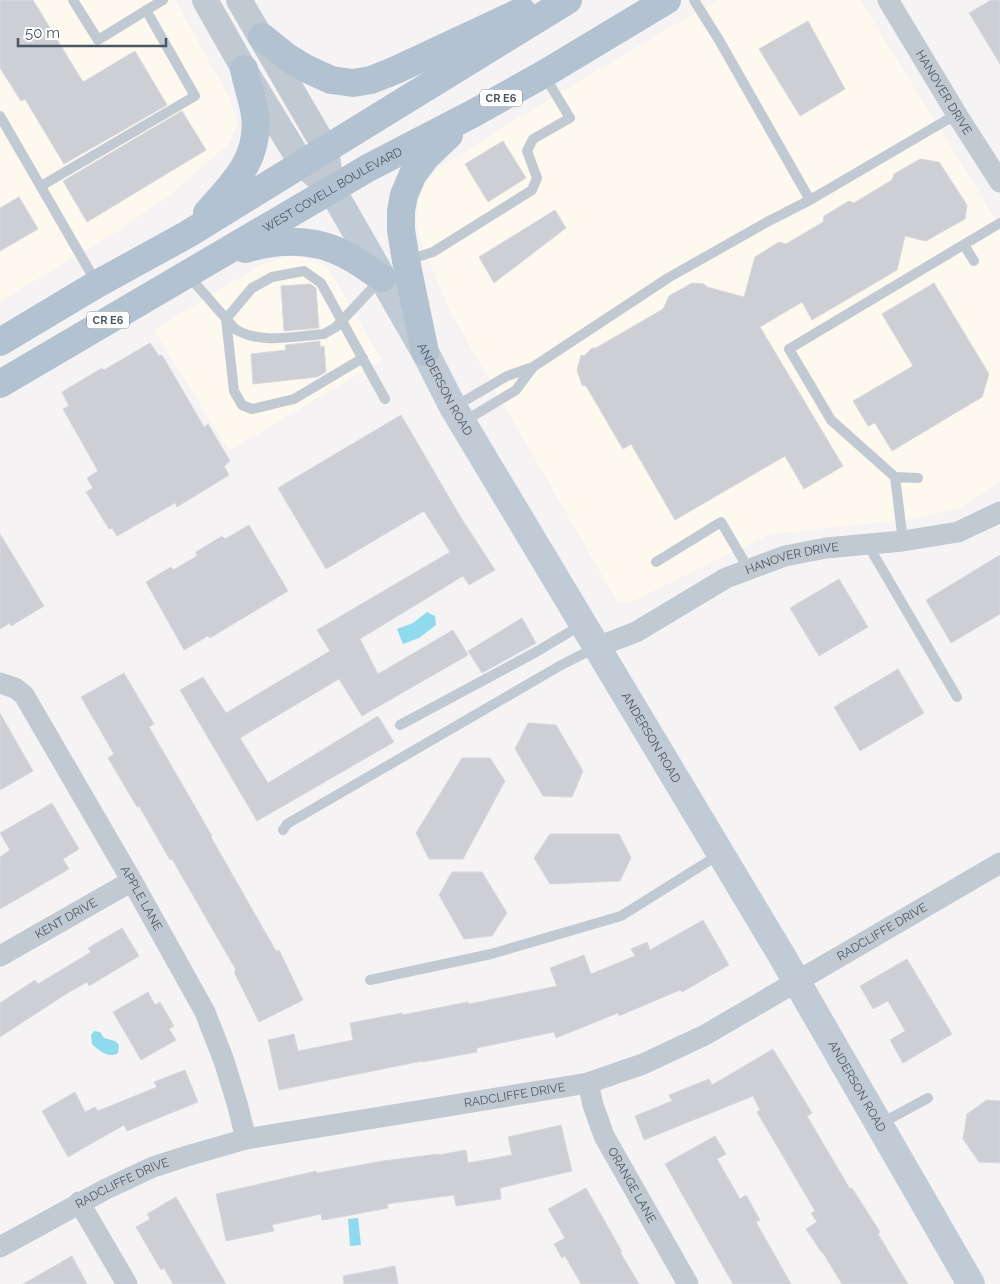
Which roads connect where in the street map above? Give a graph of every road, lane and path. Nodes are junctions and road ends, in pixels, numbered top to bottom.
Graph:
1 (73, 0) edge
2 (162, 0) edge
3 (205, 0) edge
4 (239, 0) edge
5 (548, 0) edge
6 (568, 0) edge
7 (667, 0) edge
8 (694, 0) edge
9 (888, 0) edge
10 (146, 10) junction
11 (262, 37) junction
12 (244, 69) junction
13 (544, 74) junction
14 (474, 113) junction
15 (956, 114) junction
16 (0, 116) edge
17 (326, 149) junction
18 (302, 164) junction
19 (1000, 182) edge
20 (41, 186) junction
21 (332, 190) junction
22 (810, 200) junction
23 (1000, 223) edge
24 (188, 234) junction
25 (964, 245) junction
26 (217, 256) junction
27 (406, 261) junction
28 (974, 261) dead end
29 (187, 274) junction
30 (382, 278) junction
31 (97, 284) junction
32 (226, 319) junction
33 (341, 321) junction
34 (0, 342) edge
35 (425, 352) junction
36 (363, 358) junction
37 (533, 366) junction
38 (0, 384) edge
39 (385, 399) dead end
40 (458, 415) junction
41 (895, 477) junction
42 (918, 478) dead end
43 (1000, 512) edge
44 (903, 541) junction
45 (868, 545) junction
46 (656, 562) dead end
47 (748, 568) junction
48 (591, 635) junction
49 (0, 683) edge
50 (957, 697) dead end
51 (400, 725) dead end
52 (283, 830) dead end
53 (721, 854) junction
54 (1000, 863) edge
55 (132, 881) junction
56 (0, 956) edge
57 (370, 980) dead end
58 (798, 982) junction
59 (588, 1083) junction
60 (928, 1098) dead end
61 (880, 1125) junction
62 (246, 1139) junction
63 (79, 1202) junction
64 (0, 1247) edge
65 (127, 1284) edge
66 (688, 1284) edge
67 (971, 1284) edge

1 - 10 lane
2 - 10 lane
3 - 12 street, ANDERSON ROAD
4 - 11 street, ANDERSON ROAD
5 - 11 main road
6 - 17 main road, CR E6
7 - 13 main road, WEST COVELL BOULEVARD / CR E6
8 - 22 lane
9 - 15 street, HANOVER DRIVE
10 - 20 lane
11 - 17 street, ANDERSON ROAD
12 - 18 street, ANDERSON ROAD
12 - 24 main road
13 - 14 main road, WEST COVELL BOULEVARD / CR E6
13 - 27 lane
14 - 21 main road, WEST COVELL BOULEVARD / CR E6
14 - 27 main road
15 - 19 street, HANOVER DRIVE
15 - 22 lane
16 - 20 lane
17 - 18 main road, CR E6
17 - 21 street, ANDERSON ROAD
18 - 21 street, ANDERSON ROAD
18 - 24 main road, CR E6
20 - 31 lane
21 - 26 main road, WEST COVELL BOULEVARD / CR E6
21 - 30 main road, ANDERSON ROAD
22 - 37 lane
23 - 25 lane
24 - 31 main road, CR E6
25 - 28 lane
25 - 41 lane
26 - 29 main road, WEST COVELL BOULEVARD / CR E6
26 - 30 main road
27 - 35 main road
29 - 32 lane
29 - 38 main road, WEST COVELL BOULEVARD / CR E6
30 - 33 lane
30 - 35 main road, ANDERSON ROAD
31 - 34 main road, CR E6
32 - 33 lane
32 - 33 lane
32 - 36 lane
33 - 36 lane
35 - 40 main road, ANDERSON ROAD
36 - 39 lane
37 - 40 lane
37 - 40 lane
40 - 48 main road, ANDERSON ROAD
41 - 42 lane
41 - 44 lane
43 - 44 street, HANOVER DRIVE
44 - 45 street, HANOVER DRIVE
45 - 47 street, HANOVER DRIVE
45 - 50 lane
46 - 47 lane
47 - 48 street, HANOVER DRIVE
48 - 51 lane
48 - 52 lane
48 - 53 main road, ANDERSON ROAD
49 - 55 street, APPLE LANE
53 - 57 lane
53 - 58 main road, ANDERSON ROAD
54 - 58 street, RADCLIFFE DRIVE
55 - 56 street, KENT DRIVE
55 - 62 street, APPLE LANE
58 - 59 street, RADCLIFFE DRIVE
58 - 61 main road, ANDERSON ROAD
59 - 62 street, RADCLIFFE DRIVE
59 - 66 street, ORANGE LANE
60 - 61 lane
61 - 67 main road, ANDERSON ROAD
62 - 63 street, RADCLIFFE DRIVE
63 - 64 street, RADCLIFFE DRIVE
63 - 65 street

